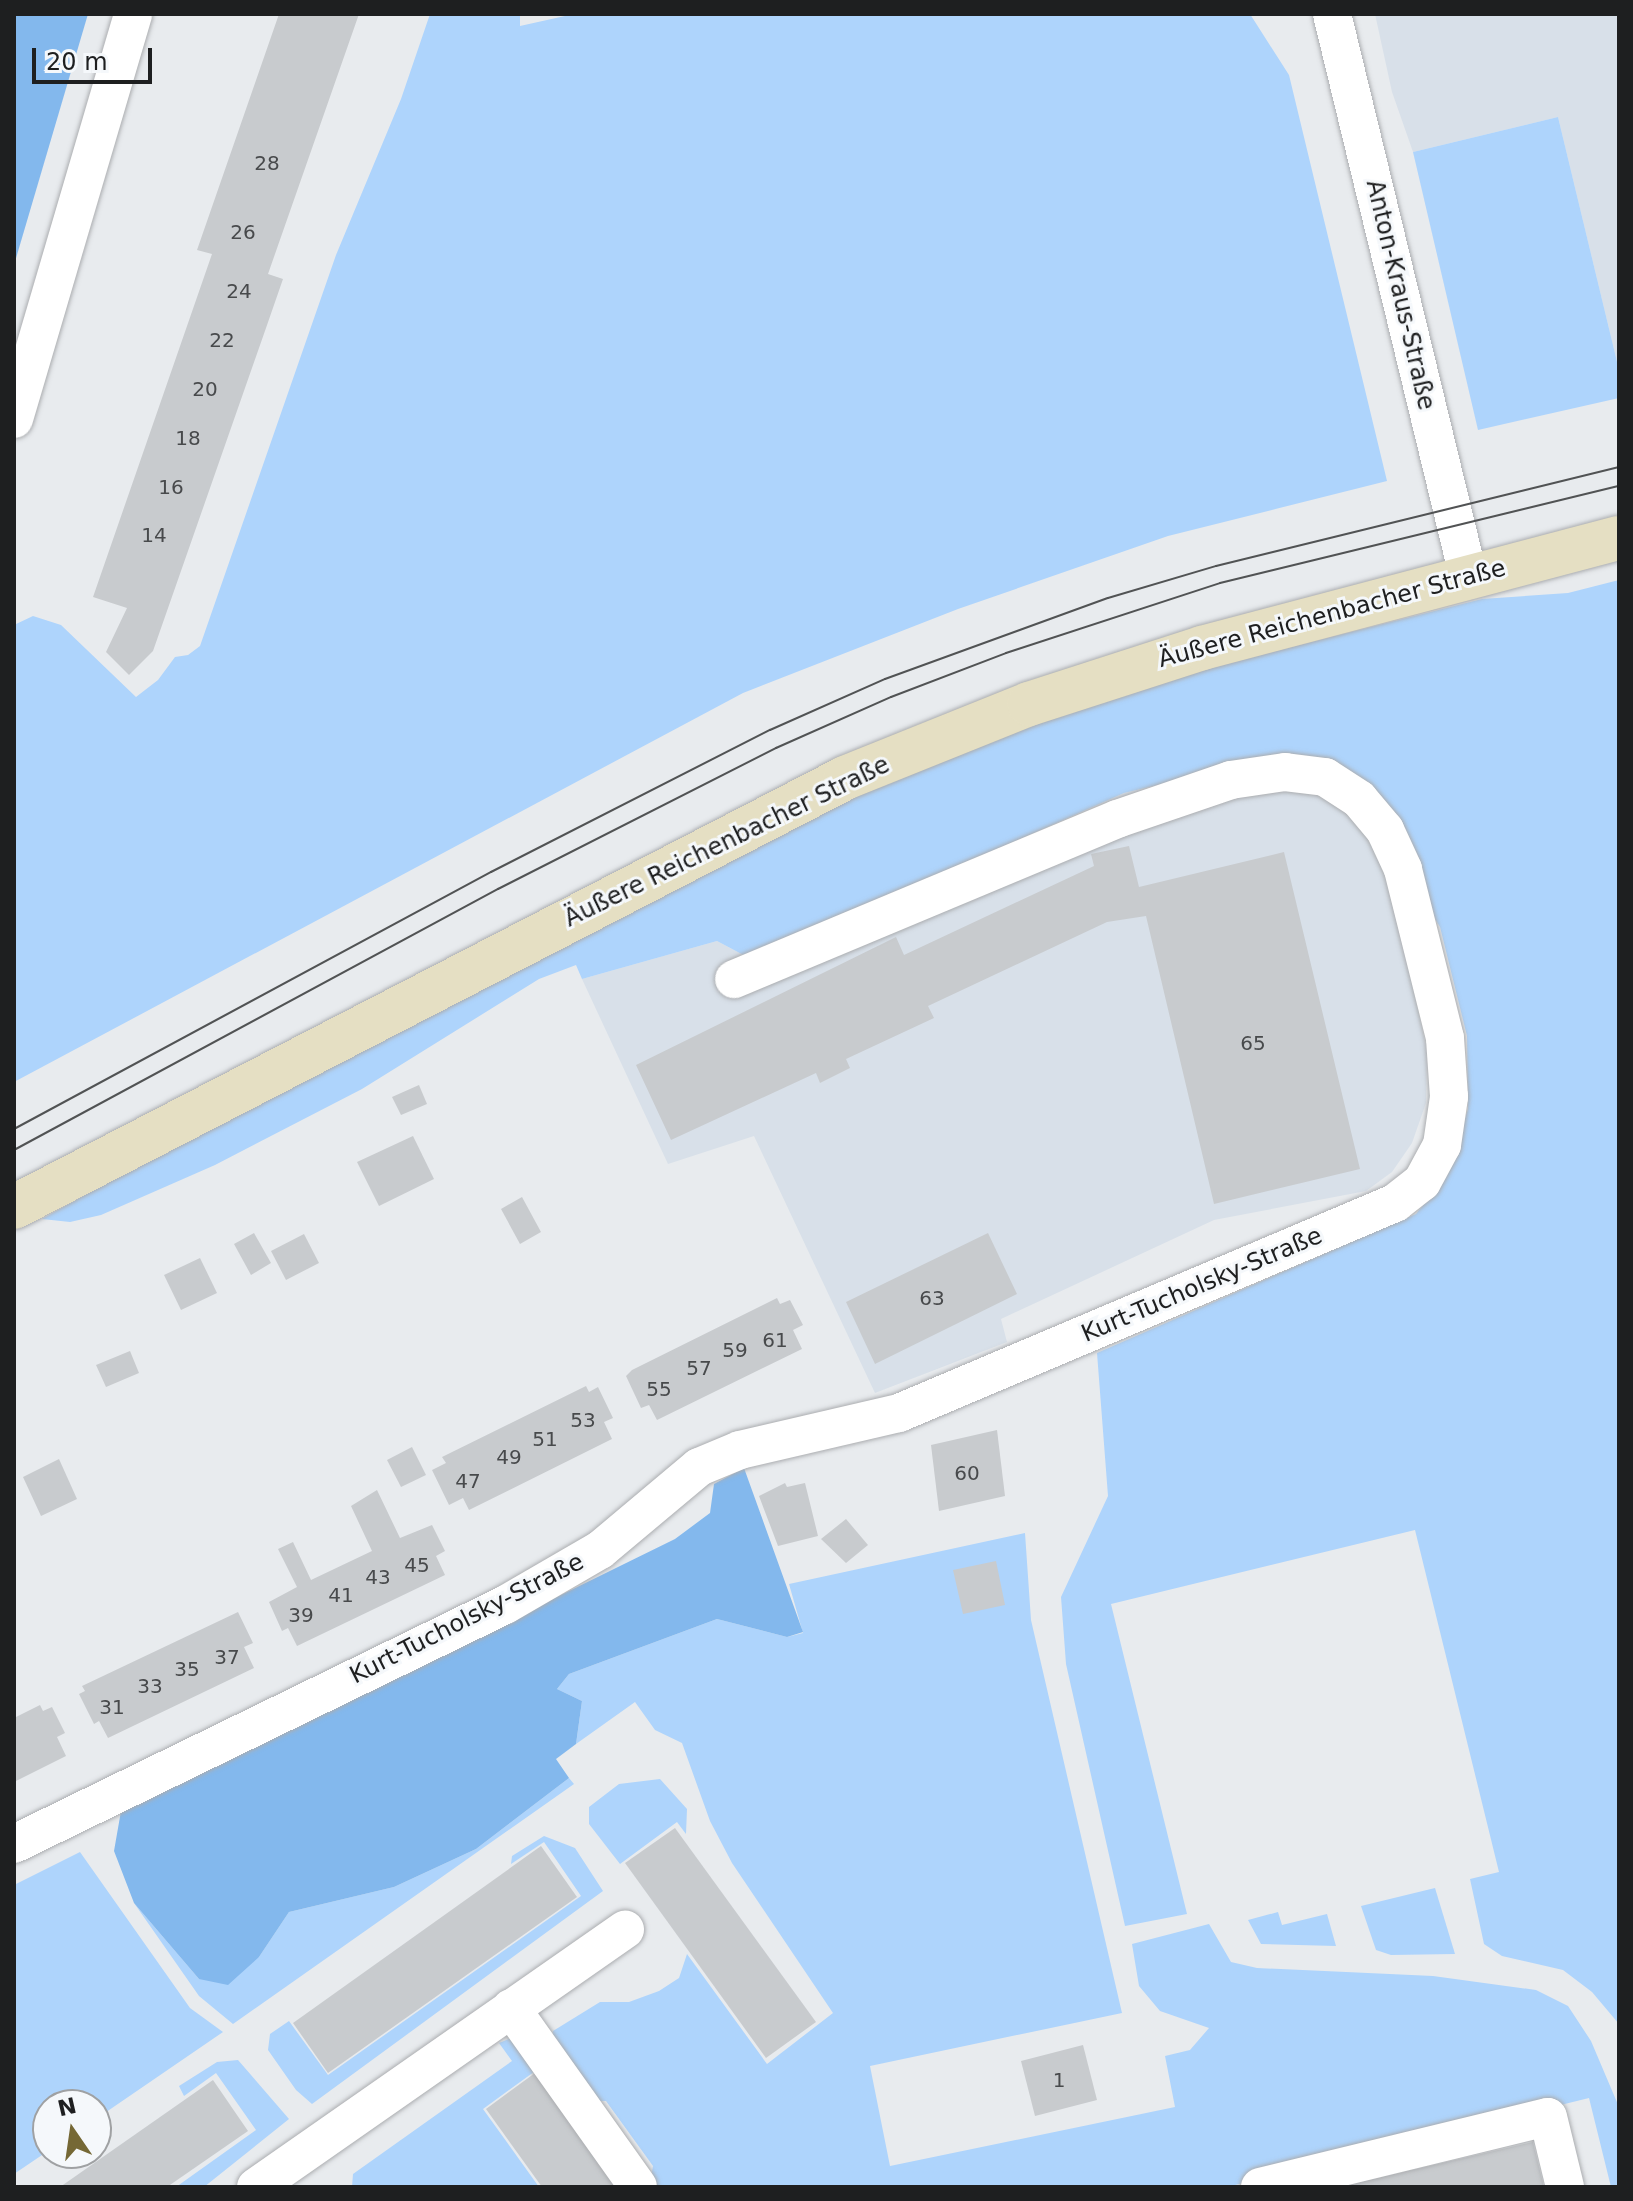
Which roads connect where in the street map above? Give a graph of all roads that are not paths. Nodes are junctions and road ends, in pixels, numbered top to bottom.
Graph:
1 (133, 14) edge
2 (1332, 14) edge
3 (14, 419) edge
4 (1619, 538) edge
5 (1468, 575) junction
6 (734, 979) dead end
7 (14, 1207) edge
8 (14, 1844) edge
9 (625, 1930) dead end
10 (511, 2008) junction
11 (256, 2187) edge
12 (638, 2187) edge
13 (1260, 2187) edge
14 (1565, 2187) edge

1 - 3 street
2 - 5 street, Anton-Kraus-Straße
4 - 5 street, Äußere Reichenbacher Straße
5 - 7 street, Äußere Reichenbacher Straße
6 - 8 street, Kurt-Tucholsky-Straße
9 - 10 street
10 - 11 street
10 - 12 street
13 - 14 street

